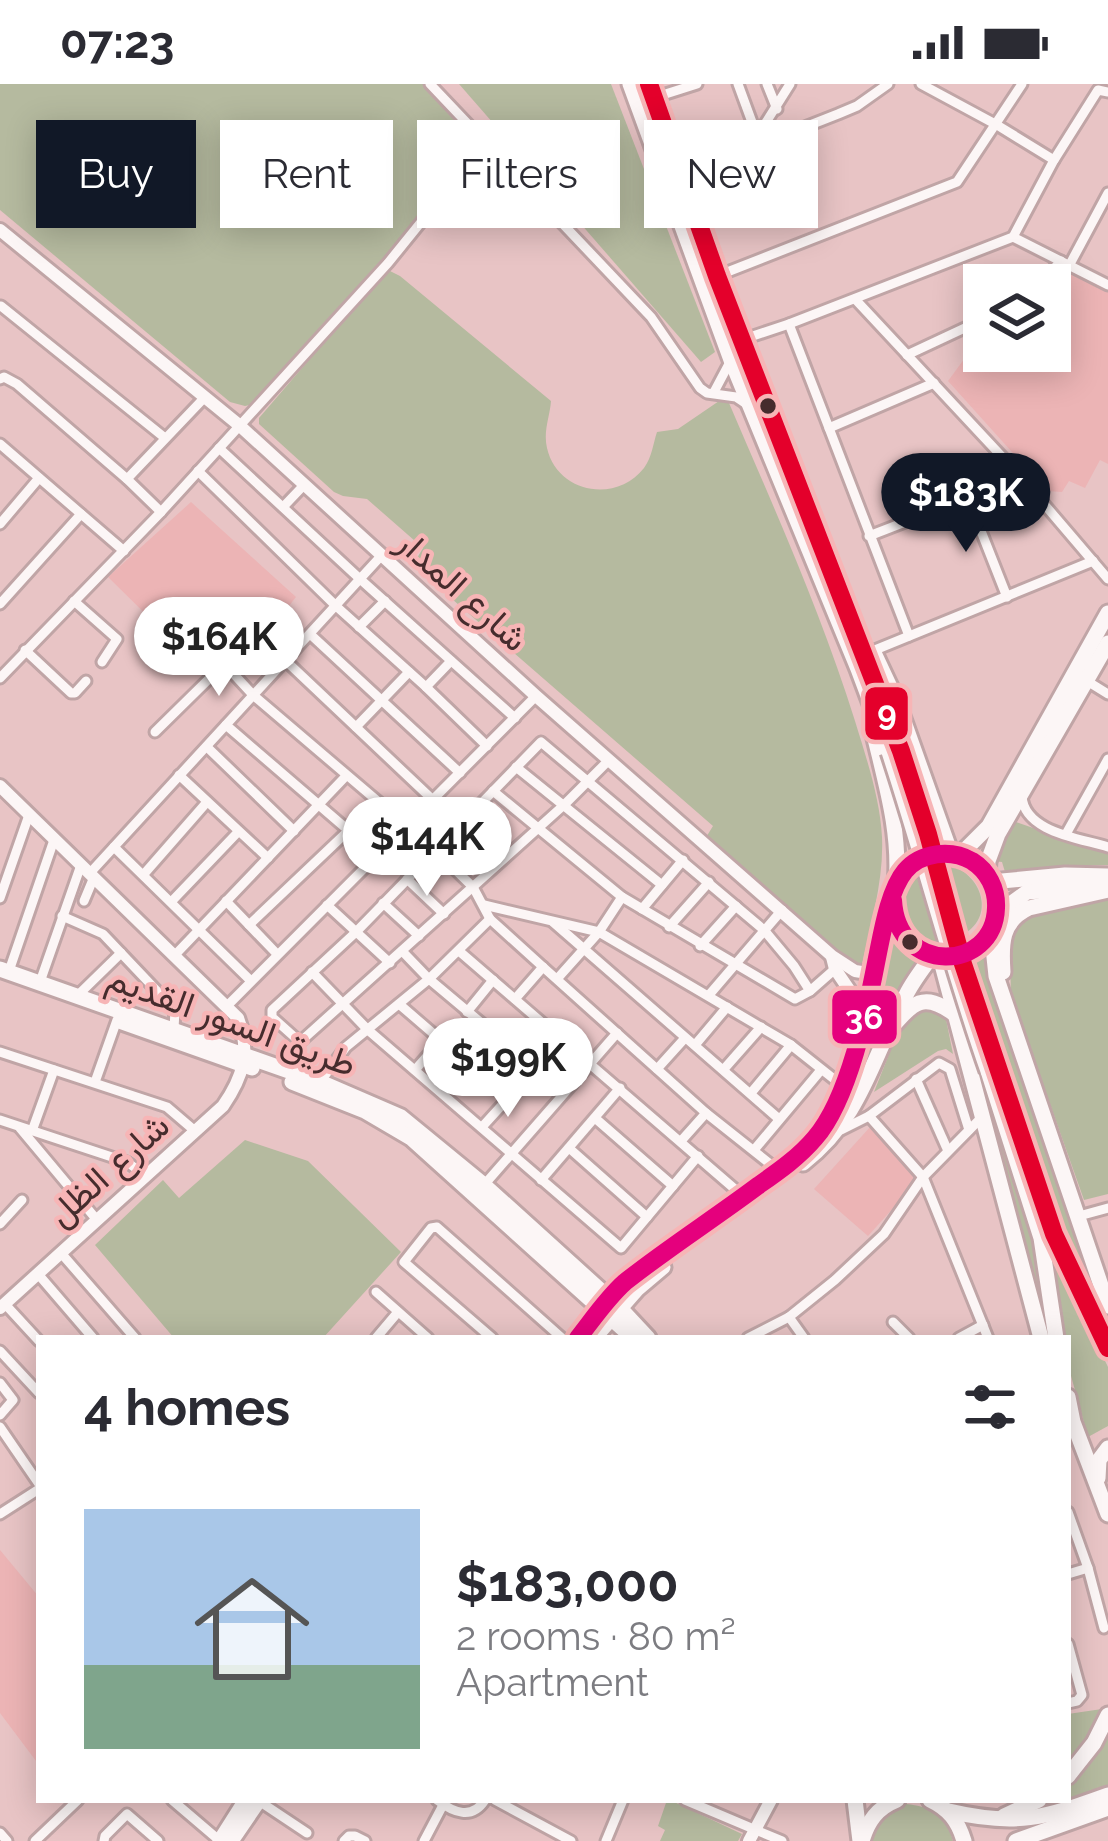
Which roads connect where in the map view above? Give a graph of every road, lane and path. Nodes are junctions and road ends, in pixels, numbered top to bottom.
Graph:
1 (430, 84) edge
2 (629, 84) edge
3 (697, 84) edge
4 (738, 84) edge
5 (767, 84) edge
6 (790, 84) edge
7 (888, 84) edge
8 (921, 84) edge
9 (1022, 84) edge
10 (651, 91) edge
11 (1108, 92) edge
12 (777, 109) junction
13 (464, 120) edge
14 (661, 120) edge
15 (752, 120) edge
16 (771, 120) edge
17 (817, 120) edge
18 (997, 125) junction
19 (1054, 160) junction
20 (1108, 193) edge
21 (417, 227) edge
22 (566, 228) edge
23 (699, 228) edge
24 (0, 230) edge
25 (1012, 237) junction
26 (1065, 263) junction
27 (717, 276) junction
28 (1108, 285) edge
29 (855, 299) junction
30 (0, 306) edge
31 (789, 324) junction
32 (963, 329) edge
33 (741, 340) junction
34 (907, 355) junction
35 (731, 360) junction
36 (0, 379) edge
37 (934, 383) junction
38 (714, 392) junction
39 (205, 397) junction
40 (749, 406) junction
41 (239, 425) junction
42 (829, 428) junction
43 (165, 439) junction
44 (0, 444) edge
45 (219, 448) junction
46 (198, 471) junction
47 (1022, 476) junction
48 (39, 478) junction
49 (128, 479) junction
50 (304, 485) junction
51 (968, 498) junction
52 (283, 507) junction
53 (161, 512) junction
54 (81, 514) junction
55 (0, 524) edge
56 (869, 536) junction
57 (124, 551) junction
58 (381, 556) junction
59 (1102, 570) edge
60 (360, 579) junction
61 (1006, 597) junction
62 (74, 601) junction
63 (385, 601) junction
64 (0, 604) edge
65 (336, 606) junction
66 (1108, 613) edge
67 (359, 627) junction
68 (310, 634) junction
69 (909, 636) junction
70 (1108, 643) edge
71 (25, 650) junction
72 (865, 658) junction
73 (285, 660) junction
74 (451, 661) junction
75 (102, 662) dead end
76 (409, 672) junction
77 (0, 678) edge
78 (86, 681) dead end
79 (1087, 681) junction
80 (426, 687) junction
81 (1108, 694) edge
82 (253, 695) junction
83 (536, 696) junction
84 (381, 700) junction
85 (515, 718) junction
86 (226, 724) junction
87 (356, 728) junction
88 (155, 732) dead end
89 (487, 746) junction
90 (207, 747) junction
91 (1108, 759) edge
92 (608, 761) junction
93 (516, 767) junction
94 (460, 772) junction
95 (179, 776) junction
96 (346, 776) junction
97 (590, 780) junction
98 (0, 788) edge
99 (493, 791) junction
100 (1022, 793) junction
101 (433, 800) junction
102 (207, 802) junction
103 (565, 804) junction
104 (319, 806) junction
105 (29, 815) junction
106 (406, 825) junction
107 (538, 828) junction
108 (294, 831) junction
109 (348, 831) junction
110 (238, 832) junction
111 (1066, 834) junction
112 (54, 840) junction
113 (114, 847) junction
114 (1108, 847) edge
115 (435, 850) junction
116 (377, 855) junction
117 (955, 855) junction
118 (268, 858) junction
119 (683, 860) junction
120 (88, 872) junction
121 (144, 874) junction
122 (1108, 876) edge
123 (406, 879) junction
124 (989, 879) junction
125 (709, 882) junction
126 (662, 885) junction
127 (473, 887) junction
128 (1108, 888) edge
129 (894, 893) junction
130 (622, 897) junction
131 (0, 898) edge
132 (84, 901) dead end
133 (172, 901) junction
134 (226, 901) junction
135 (383, 903) junction
136 (327, 905) junction
137 (484, 905) junction
138 (736, 906) junction
139 (642, 909) junction
140 (782, 910) junction
141 (445, 914) junction
142 (62, 916) junction
143 (490, 919) junction
144 (550, 920) junction
145 (993, 922) junction
146 (249, 925) junction
147 (670, 927) junction
148 (200, 929) junction
149 (764, 930) junction
150 (356, 932) junction
151 (599, 932) junction
152 (419, 936) junction
153 (700, 946) junction
154 (584, 949) junction
155 (121, 952) junction
156 (403, 952) junction
157 (459, 952) junction
158 (277, 954) junction
159 (174, 956) junction
160 (936, 956) junction
161 (833, 962) junction
162 (390, 963) junction
163 (733, 965) junction
164 (543, 968) junction
165 (312, 972) junction
166 (3, 974) edge
167 (874, 974) junction
168 (429, 979) junction
169 (250, 980) junction
170 (493, 980) junction
171 (557, 980) junction
172 (40, 982) junction
173 (810, 991) junction
174 (77, 995) junction
175 (709, 995) junction
176 (515, 999) junction
177 (344, 1004) junction
178 (399, 1004) junction
179 (226, 1006) junction
180 (727, 1007) junction
181 (1007, 1011) junction
182 (467, 1012) junction
183 (865, 1013) junction
184 (953, 1013) junction
185 (117, 1020) junction
186 (761, 1027) junction
187 (486, 1028) junction
188 (891, 1028) junction
189 (174, 1029) junction
190 (368, 1030) junction
191 (617, 1033) junction
192 (685, 1038) junction
193 (442, 1039) junction
194 (562, 1039) junction
195 (300, 1042) junction
196 (695, 1045) junction
197 (790, 1046) junction
198 (0, 1052) edge
199 (853, 1052) junction
200 (462, 1056) junction
201 (877, 1058) junction
202 (243, 1060) junction
203 (591, 1063) junction
204 (277, 1066) junction
205 (535, 1067) junction
206 (657, 1069) junction
207 (724, 1069) junction
208 (54, 1070) junction
209 (415, 1070) junction
210 (820, 1070) junction
211 (993, 1070) junction
212 (916, 1079) junction
213 (95, 1082) junction
214 (320, 1082) junction
215 (844, 1087) junction
216 (620, 1088) junction
217 (751, 1093) junction
218 (508, 1098) junction
219 (706, 1113) junction
220 (869, 1116) junction
221 (596, 1118) junction
222 (779, 1119) junction
223 (0, 1120) edge
224 (975, 1124) junction
225 (17, 1125) junction
226 (482, 1127) junction
227 (32, 1131) junction
228 (195, 1131) junction
229 (836, 1133) junction
230 (681, 1142) junction
231 (73, 1144) junction
232 (569, 1148) junction
233 (754, 1150) junction
234 (947, 1151) junction
235 (512, 1153) junction
236 (698, 1156) junction
237 (52, 1166) junction
238 (778, 1171) junction
239 (146, 1176) junction
240 (923, 1177) junction
241 (542, 1180) junction
242 (484, 1185) junction
243 (673, 1186) junction
244 (744, 1197) junction
245 (22, 1200) dead end
246 (1108, 1208) edge
247 (647, 1216) junction
248 (1079, 1216) junction
249 (97, 1220) junction
250 (1, 1221) edge
251 (621, 1248) junction
252 (61, 1253) junction
253 (644, 1268) junction
254 (38, 1274) junction
255 (376, 1292) dead end
256 (2, 1306) edge
257 (1108, 1306) edge
258 (611, 1308) junction
259 (398, 1312) junction
260 (789, 1317) junction
261 (893, 1322) dead end
262 (983, 1324) junction
263 (89, 1335) edge
264 (132, 1335) edge
265 (379, 1335) edge
266 (425, 1335) edge
267 (489, 1335) edge
268 (559, 1335) edge
269 (581, 1335) edge
270 (596, 1335) edge
271 (631, 1335) edge
272 (644, 1335) edge
273 (754, 1335) edge
274 (802, 1335) edge
275 (906, 1335) edge
276 (964, 1335) edge
277 (987, 1335) edge
278 (1040, 1335) edge
279 (1056, 1335) edge
280 (36, 1338) edge
281 (1108, 1348) edge
282 (0, 1351) edge
283 (0, 1382) edge
284 (36, 1391) edge
285 (0, 1414) edge
286 (1071, 1417) edge
287 (0, 1427) edge
288 (1108, 1448) edge
289 (1075, 1449) edge
290 (1097, 1480) junction
291 (36, 1482) edge
292 (36, 1489) edge
293 (0, 1514) edge
294 (1108, 1514) edge
295 (1072, 1538) edge
296 (1088, 1568) junction
297 (1071, 1573) edge
298 (1104, 1628) dead end
299 (1071, 1655) edge
300 (1071, 1702) edge
301 (1108, 1715) edge
302 (1071, 1772) edge
303 (1108, 1795) edge
304 (74, 1803) edge
305 (176, 1803) edge
306 (244, 1803) edge
307 (258, 1803) edge
308 (262, 1803) edge
309 (440, 1803) edge
310 (442, 1803) edge
311 (483, 1803) edge
312 (501, 1803) edge
313 (622, 1803) edge
314 (691, 1803) edge
315 (769, 1803) edge
316 (855, 1803) edge
317 (892, 1803) edge
318 (935, 1803) edge
319 (1032, 1803) edge
320 (1108, 1808) edge
321 (949, 1811) junction
322 (994, 1820) junction
323 (1055, 1820) junction
324 (0, 1833) edge
325 (308, 1833) dead end
326 (752, 1835) edge
327 (426, 1838) edge
328 (607, 1838) edge
329 (8, 1841) edge
330 (35, 1841) edge
331 (104, 1841) edge
332 (158, 1841) edge
333 (220, 1841) edge
334 (232, 1841) edge
335 (344, 1841) edge
336 (365, 1841) edge
337 (439, 1841) edge
338 (571, 1841) edge
339 (622, 1841) edge
340 (782, 1841) edge
341 (861, 1841) edge
342 (964, 1841) edge
343 (1016, 1841) edge

1 - 13 street
2 - 35 main road
3 - 10 street
4 - 15 street
5 - 12 street
6 - 12 street
7 - 17 street
8 - 18 street
9 - 18 street
10 - 14 main road
11 - 19 street
12 - 16 street
18 - 19 street
18 - 27 street
19 - 25 street
20 - 26 street
21 - 41 street
22 - 38 street
23 - 27 main road
24 - 39 street, شارع المدار
25 - 26 street
25 - 29 street
26 - 28 street
27 - 33 main road
29 - 31 street
29 - 34 street
30 - 43 street
31 - 33 street
31 - 42 street
32 - 34 street
33 - 72 main road
34 - 37 street
35 - 38 street
35 - 40 main road
36 - 49 street
37 - 42 street
37 - 47 street
38 - 40 street
39 - 41 street, شارع المدار
39 - 43 street
40 - 72 main road
41 - 45 street
41 - 50 street, شارع المدار
42 - 56 street
43 - 49 street
44 - 48 street
45 - 46 street
45 - 52 street, شارع المدار
46 - 53 street
46 - 65 street
47 - 51 street
47 - 59 street
48 - 54 street
48 - 55 street
49 - 53 street
50 - 52 street
50 - 58 street, شارع المدار
51 - 56 street
51 - 61 street
52 - 60 street, شارع المدار
53 - 57 street
54 - 57 street
54 - 64 street
56 - 69 street
57 - 62 street
58 - 60 street
58 - 83 street, شارع المدار
59 - 61 street
60 - 63 street, شارع المدار
60 - 65 street
61 - 69 street
62 - 71 street
62 - 75 street
63 - 67 street
63 - 74 street, شارع المدار
65 - 67 street
65 - 68 street
66 - 117 main road
67 - 76 street
68 - 73 street
68 - 84 street
69 - 72 street
70 - 79 main road
71 - 77 street
71 - 78 street
72 - 117 main road
72 - 129 main road
72 - 211 main road, bridge
73 - 82 street
73 - 87 street
74 - 80 street
74 - 85 street, شارع المدار
76 - 80 street
76 - 84 street
79 - 81 street
79 - 100 main road
80 - 89 street
82 - 86 street
82 - 88 street
82 - 96 street
83 - 85 street
83 - 92 street, شارع المدار
84 - 87 street
84 - 94 street
85 - 89 street
86 - 90 street
86 - 104 street
87 - 101 street
89 - 94 street
90 - 95 street
90 - 108 street
91 - 111 street
92 - 97 street
92 - 140 street, شارع المدار
93 - 97 street
93 - 99 street
93 - 103 street
94 - 101 street
95 - 102 street
95 - 113 street
96 - 104 street
96 - 106 street
97 - 103 street
97 - 119 street
98 - 105 street
99 - 107 street
99 - 115 street
100 - 111 street
100 - 124 main road
101 - 106 street
102 - 110 street
102 - 121 street
103 - 107 street
103 - 126 street
104 - 108 street
104 - 109 street
105 - 112 street
105 - 131 street
106 - 115 street
106 - 116 street
107 - 127 street
107 - 130 street
108 - 118 street
109 - 116 street
109 - 146 street
110 - 118 street
110 - 133 street
111 - 114 street
112 - 120 street
112 - 166 street
113 - 120 street
113 - 121 street
115 - 123 street
115 - 127 street
116 - 136 street
117 - 124 main road
117 - 129 main road
118 - 134 street
119 - 125 street
119 - 126 street
120 - 132 street
120 - 142 street
120 - 159 street
121 - 133 street
122 - 124 main road
123 - 135 street
123 - 141 street
124 - 145 main road
125 - 138 street
125 - 147 street
126 - 139 street
127 - 137 street
127 - 141 street
128 - 145 main road
128 - 181 main road
129 - 160 main road
129 - 167 main road
130 - 139 street
130 - 151 street
133 - 148 street
134 - 146 street
134 - 148 street
135 - 150 street
135 - 152 street
136 - 150 street
136 - 158 street
137 - 143 street
137 - 144 street
138 - 149 street
138 - 153 street
139 - 147 street
140 - 149 street
140 - 161 street, شارع المدار
141 - 152 street
142 - 155 street
142 - 172 street
143 - 157 street
143 - 164 street
144 - 151 street
144 - 154 street
145 - 160 main road
145 - 181 main road
146 - 158 street
147 - 153 street
148 - 159 street
148 - 169 street
149 - 163 street
149 - 173 street
150 - 162 street
150 - 165 street
151 - 154 street
151 - 175 street
152 - 156 street
153 - 163 street
154 - 171 street
154 - 192 street
155 - 174 street
155 - 189 street
156 - 162 street
156 - 168 street
157 - 168 street
157 - 170 street
158 - 169 street
159 - 179 street
160 - 184 main road
160 - 188 main road
161 - 167 street
161 - 173 street
161 - 183 street, شارع المدار
162 - 177 street
163 - 173 street
163 - 175 street
164 - 171 street
164 - 176 street
165 - 177 street
165 - 195 street
166 - 172 main road, طريق السور القديم
166 - 185 main road, طريق السور القديم
167 - 183 main road
168 - 178 street
168 - 182 street
169 - 179 street
170 - 176 street
170 - 182 street
171 - 191 street
172 - 174 main road, طريق السور القديم
174 - 189 main road, طريق السور القديم
175 - 180 street
176 - 194 street
177 - 190 street
177 - 195 street
178 - 190 street
178 - 193 street
179 - 202 street
180 - 186 street
180 - 196 street
181 - 248 main road
182 - 187 street
183 - 199 main road
184 - 188 main road
184 - 224 main road
185 - 202 main road, طريق السور القديم
185 - 213 street
186 - 197 street
186 - 207 street
187 - 200 street
187 - 205 street
188 - 201 main road
189 - 202 main road, طريق السور القديم
190 - 209 street
190 - 214 street
191 - 203 street
191 - 206 street
192 - 196 street
192 - 206 street
193 - 200 street
193 - 209 street
194 - 203 street
194 - 205 street
195 - 204 street
196 - 207 street
197 - 210 street
197 - 217 street
198 - 208 street
199 - 201 main road
199 - 215 main road
200 - 218 street
201 - 229 main road
202 - 204 main road, طريق السور القديم
202 - 228 street, شارع الظل
202 - 258 main road, طريق السور القديم
203 - 216 street
203 - 235 street
204 - 214 main road, طريق السور القديم
205 - 218 street
206 - 219 street
207 - 217 street
208 - 213 street
208 - 227 street
209 - 226 street
210 - 215 street
210 - 222 street
211 - 279 main road
211 - 281 main road
212 - 220 street
212 - 224 street
212 - 234 street
213 - 228 street
214 - 242 main road, طريق السور القديم
215 - 238 main road
216 - 221 street
216 - 230 street
217 - 222 street
218 - 226 street
219 - 230 street
219 - 233 street
220 - 229 street
220 - 240 street
221 - 232 street
221 - 243 street
222 - 233 street
223 - 225 street
224 - 234 street
224 - 278 main road
225 - 227 street
225 - 237 street
226 - 235 street
227 - 231 street
228 - 239 street, شارع الظل
229 - 258 main road
230 - 236 street
231 - 237 street
231 - 239 street
232 - 241 street
232 - 247 street
233 - 238 street
234 - 240 street
235 - 241 street
235 - 242 street
236 - 243 street
236 - 244 street
237 - 249 street
238 - 244 main road
239 - 249 street, شارع الظل
240 - 260 street
240 - 262 street
241 - 251 street
242 - 258 main road, طريق السور القديم
243 - 247 street
244 - 253 main road
245 - 250 street
246 - 248 street
247 - 251 street
248 - 257 main road
249 - 252 street, شارع الظل
251 - 253 street
252 - 254 street, شارع الظل
252 - 264 street
253 - 258 main road
254 - 256 street, شارع الظل
254 - 263 street
255 - 259 street
256 - 280 street
258 - 269 main road
258 - 270 main road
258 - 271 main road, طريق السور القديم
258 - 272 main road, طريق السور القديم
259 - 265 street
259 - 266 street
260 - 273 street
260 - 274 street
261 - 275 street
262 - 276 street
262 - 277 street
267 - 268 street
282 - 284 street
283 - 285 street
286 - 289 main road
287 - 291 street
288 - 290 main road
289 - 290 main road
290 - 294 main road
292 - 293 street
295 - 296 street
296 - 297 street
296 - 298 street
299 - 300 street
301 - 302 main road
303 - 323 main road
304 - 330 street
305 - 333 street
306 - 333 main road
307 - 334 main road
308 - 325 street
309 - 327 street
310 - 311 street
312 - 338 street
313 - 328 street
314 - 326 street
315 - 326 street
316 - 341 main road
317 - 341 main road
318 - 321 main road
319 - 322 main road
320 - 323 main road
321 - 322 main road
321 - 342 main road
322 - 323 main road
323 - 343 main road
324 - 329 street
326 - 340 street
327 - 337 street
328 - 339 street
331 - 332 street
335 - 336 street

